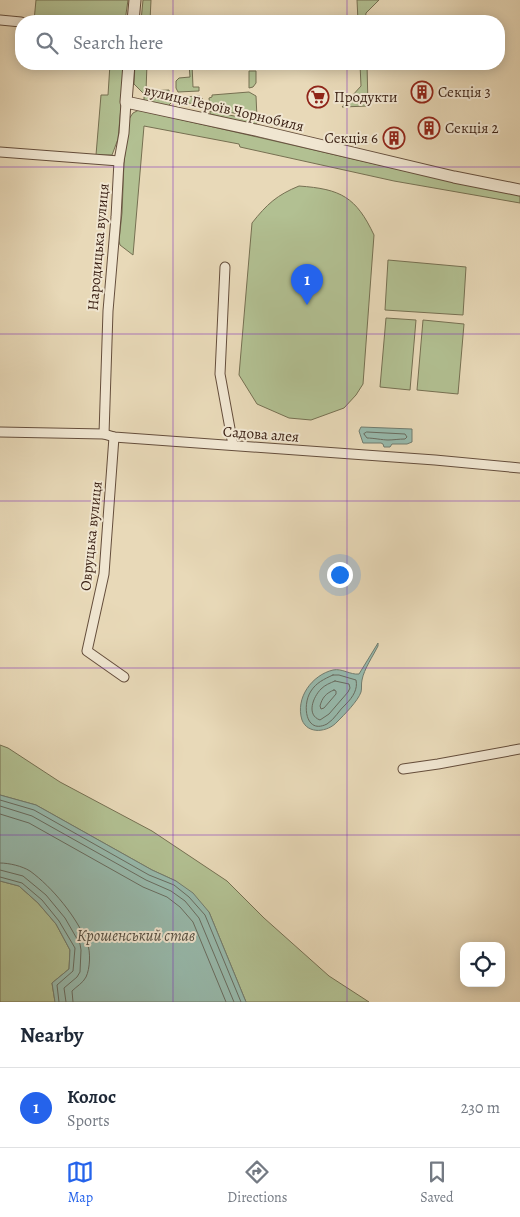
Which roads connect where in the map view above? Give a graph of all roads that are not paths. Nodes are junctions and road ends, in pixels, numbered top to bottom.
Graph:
1 (134, 0) edge
2 (133, 15) edge
3 (0, 20) edge
4 (15, 21) edge
5 (129, 70) edge
6 (126, 102) junction
7 (0, 152) edge
8 (119, 161) junction
9 (520, 190) edge
10 (225, 267) dead end
11 (0, 432) edge
12 (104, 434) junction
13 (114, 437) junction
14 (233, 445) junction
15 (520, 468) edge
16 (124, 677) dead end
17 (520, 749) edge
18 (403, 769) dead end

1 - 2 street
3 - 4 street
5 - 6 street, Народицька вулиця
6 - 8 street, Народицька вулиця
6 - 9 street, вулиця Героїв Чорнобиля
7 - 8 street
8 - 12 street, Народицька вулиця
10 - 14 street
11 - 12 street, Садова алея
12 - 13 street, Садова алея
13 - 14 street, Садова алея
13 - 16 street, Овруцька вулиця
14 - 15 street, Садова алея
17 - 18 street

